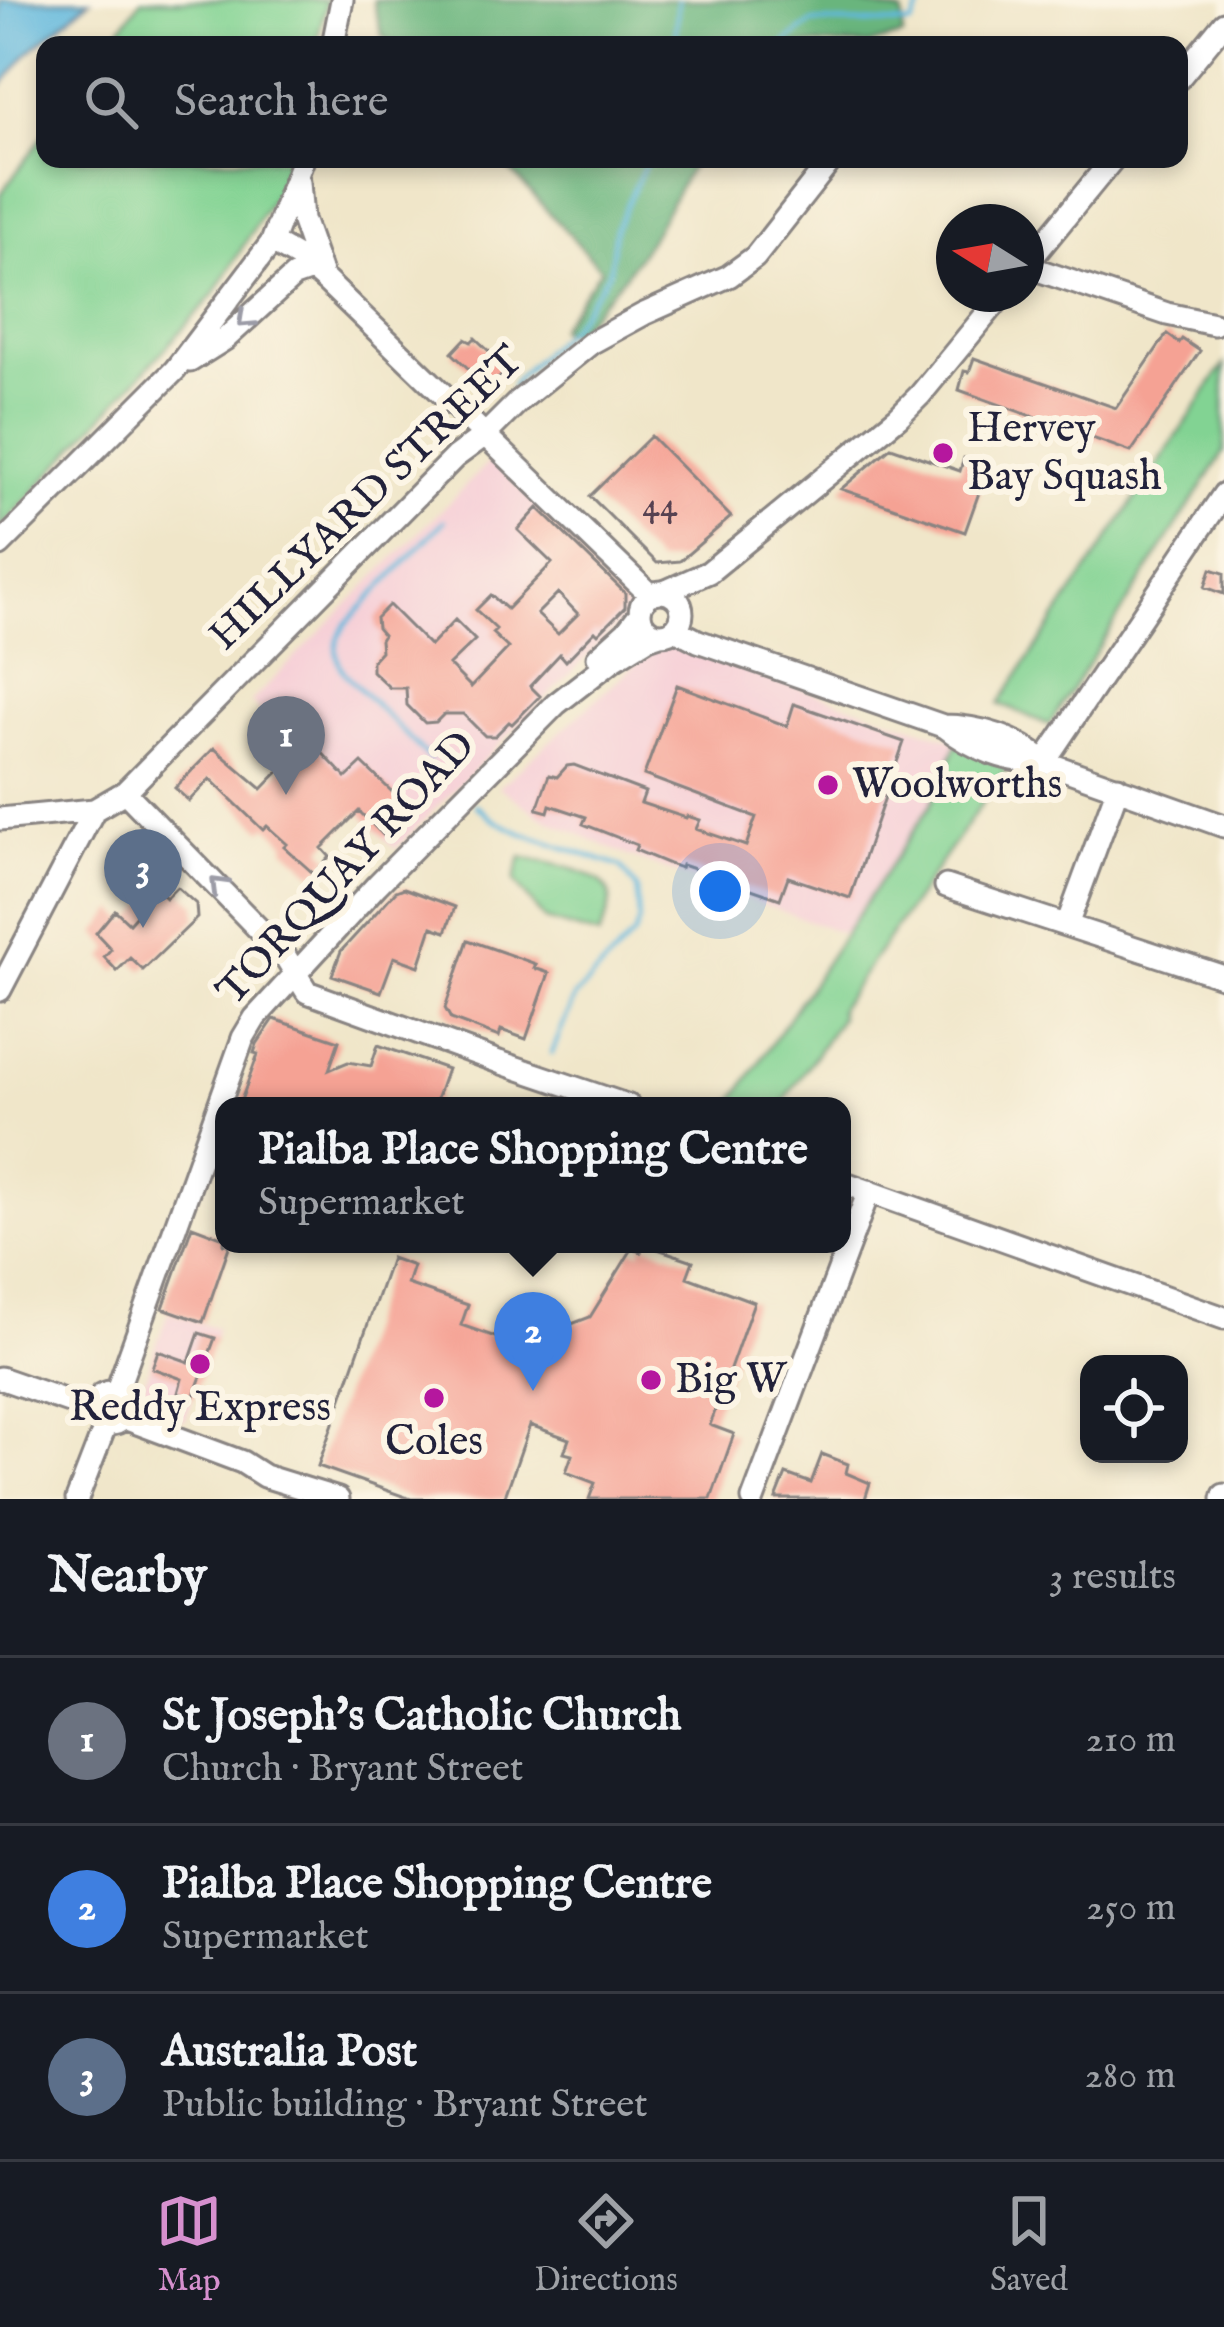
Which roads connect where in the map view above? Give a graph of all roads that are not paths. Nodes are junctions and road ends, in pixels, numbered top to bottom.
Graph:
1 (342, 0) edge
2 (1224, 23) edge
3 (335, 36) edge
4 (1188, 67) edge
5 (301, 168) edge
6 (301, 168) edge
7 (825, 168) edge
8 (1106, 168) edge
9 (272, 242) junction
10 (1044, 243) edge
11 (1044, 271) edge
12 (318, 273) junction
13 (988, 312) edge
14 (1214, 324) dead end
15 (175, 370) junction
16 (485, 434) junction
17 (1224, 494) edge
18 (0, 545) edge
19 (709, 572) junction
20 (651, 601) junction
21 (673, 625) junction
22 (572, 689) junction
23 (1045, 762) junction
24 (1118, 788) junction
25 (125, 792) junction
26 (94, 810) junction
27 (0, 819) edge
28 (1224, 826) edge
29 (946, 886) dead end
30 (1067, 925) junction
31 (296, 972) junction
32 (1224, 977) edge
33 (0, 990) edge
34 (221, 1097) edge
35 (602, 1097) edge
36 (215, 1114) edge
37 (851, 1185) edge
38 (869, 1191) junction
39 (851, 1239) edge
40 (846, 1253) edge
41 (1224, 1318) edge
42 (0, 1378) edge
43 (110, 1410) junction
44 (77, 1499) edge
45 (341, 1499) edge
46 (753, 1499) edge

1 - 3 street
2 - 4 street
5 - 9 street
6 - 12 street
7 - 16 street, HILLYARD STREET
8 - 10 street
9 - 12 street
9 - 15 street
11 - 14 street
12 -> 15 street
12 - 16 street
13 - 19 street, TORQUAY ROAD
15 - 18 street
16 - 20 street
16 - 25 street, HILLYARD STREET
17 - 23 street
19 - 20 street, TORQUAY ROAD
19 - 21 street, TORQUAY ROAD
20 - 21 street
20 - 21 street
20 - 22 street, TORQUAY ROAD
21 - 22 street, TORQUAY ROAD
21 - 23 street
22 - 31 street, TORQUAY ROAD
23 - 24 street
24 - 28 street
24 - 30 street
25 - 26 street, HILLYARD STREET
31 -> 25 street
26 - 27 street, HILLYARD STREET
26 - 33 street
29 - 30 street
30 - 32 street
31 - 34 street, TORQUAY ROAD
31 - 35 street
36 - 43 street, TORQUAY ROAD
37 - 38 street
38 - 39 street
38 - 41 street
40 - 46 street
42 - 43 street
43 - 44 street, TORQUAY ROAD
43 - 45 street

